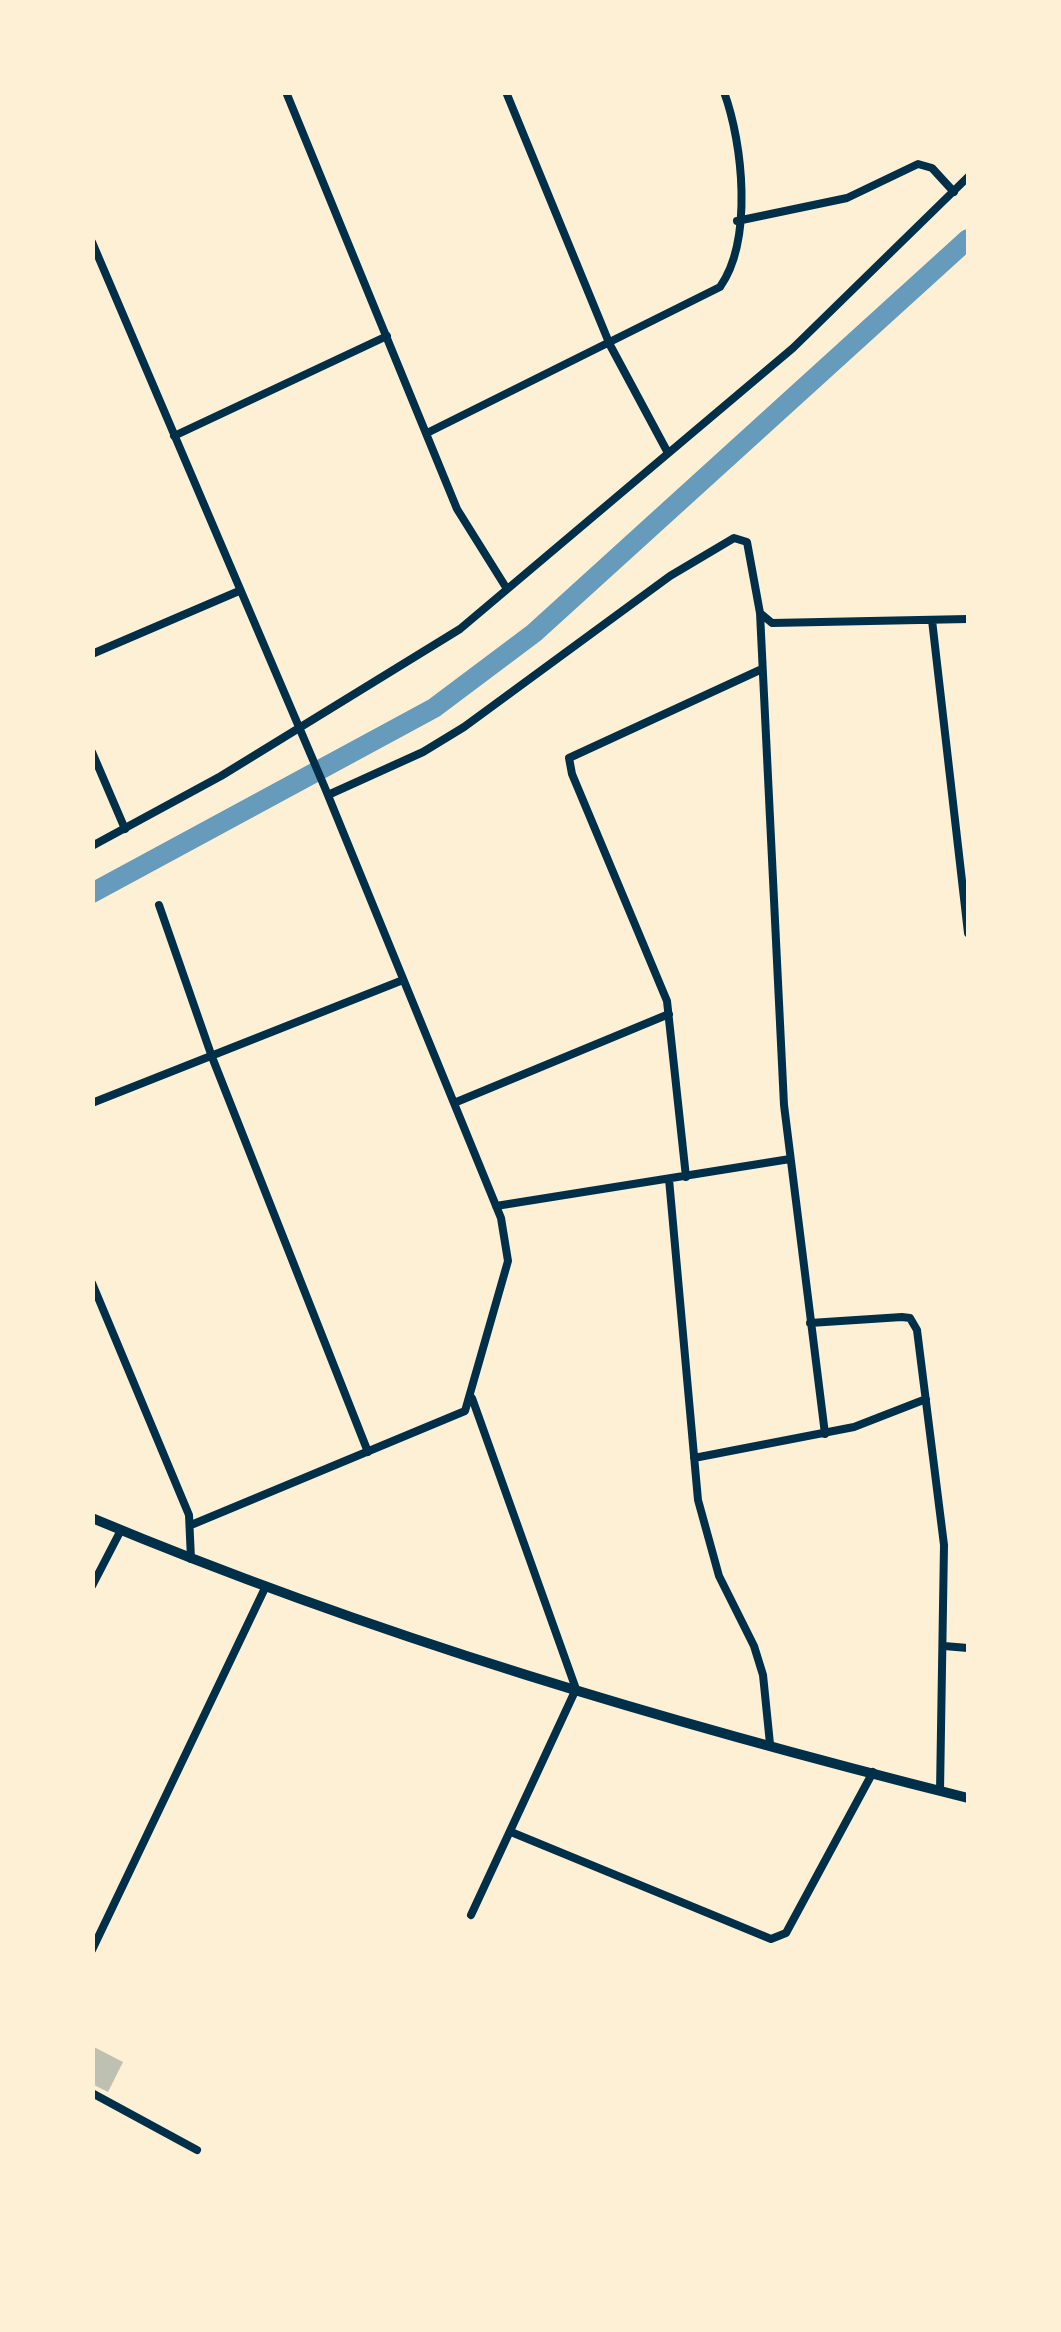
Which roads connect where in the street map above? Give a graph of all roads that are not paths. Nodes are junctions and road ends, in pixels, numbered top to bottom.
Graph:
1 (286, 92) edge
2 (506, 92) edge
3 (724, 92) edge
4 (968, 177) edge
5 (954, 192) junction
6 (738, 221) junction
7 (92, 242) edge
8 (386, 336) junction
9 (610, 345) junction
10 (427, 433) junction
11 (174, 436) junction
12 (668, 454) junction
13 (507, 589) junction
14 (239, 591) junction
15 (760, 612) junction
16 (968, 619) edge
17 (932, 620) junction
18 (92, 654) edge
19 (762, 669) junction
20 (300, 735) junction
21 (92, 752) edge
22 (327, 792) junction
23 (125, 828) junction
24 (92, 846) edge
25 (159, 905) dead end
26 (968, 933) edge
27 (403, 980) junction
28 (669, 1014) junction
29 (212, 1057) junction
30 (92, 1103) edge
31 (454, 1103) junction
32 (790, 1159) junction
33 (686, 1176) junction
34 (670, 1179) junction
35 (496, 1206) junction
36 (92, 1282) edge
37 (96, 1302) edge
38 (810, 1322) junction
39 (472, 1398) junction
40 (926, 1399) junction
41 (826, 1434) junction
42 (368, 1452) junction
43 (694, 1458) junction
44 (92, 1518) edge
45 (191, 1525) junction
46 (121, 1530) junction
47 (190, 1559) junction
48 (92, 1586) edge
49 (265, 1588) junction
50 (944, 1646) junction
51 (968, 1648) edge
52 (576, 1689) junction
53 (770, 1744) junction
54 (872, 1772) junction
55 (940, 1791) junction
56 (968, 1798) edge
57 (511, 1832) junction
58 (471, 1915) dead end
59 (92, 1918) edge
60 (105, 1923) junction
61 (92, 1950) edge
62 (92, 2093) edge
63 (197, 2150) dead end

1 - 8 street
2 - 9 street
3 - 6 street
4 - 5 street
5 - 6 street
5 - 12 street
6 - 9 street
7 - 11 street
8 - 10 street
8 - 11 street
9 - 10 street
9 - 12 street
10 - 13 street
11 - 14 street
12 - 13 street
13 - 20 street
14 - 18 street
14 - 20 street
15 - 17 street
15 - 19 street
15 - 22 street
16 - 17 street
17 - 26 street
19 - 28 street
19 - 32 street
20 - 22 street
20 - 23 street
21 - 23 street
22 - 27 street
23 - 24 street
25 - 29 street
27 - 29 street
27 - 31 street
28 - 31 street
28 - 33 street
29 - 30 street
29 - 42 street
31 - 35 street
32 - 33 street
32 - 38 street
33 - 34 street
34 - 35 street
34 - 43 street
35 - 39 street
36 - 37 street
37 - 45 street
38 - 40 street
38 - 41 street
39 - 42 street
39 - 52 street
40 - 41 street
40 - 50 street
41 - 43 street
42 - 45 street
43 - 53 street
44 - 46 street
45 - 47 street
46 - 47 street
46 - 48 street
47 - 49 street
49 - 52 street
49 - 60 street
50 - 51 street
50 - 55 street
52 - 53 street
52 - 57 street
53 - 54 street
54 - 55 street
54 - 57 street
55 - 56 street
57 - 58 street
59 - 60 street
60 - 61 street
62 - 63 street

